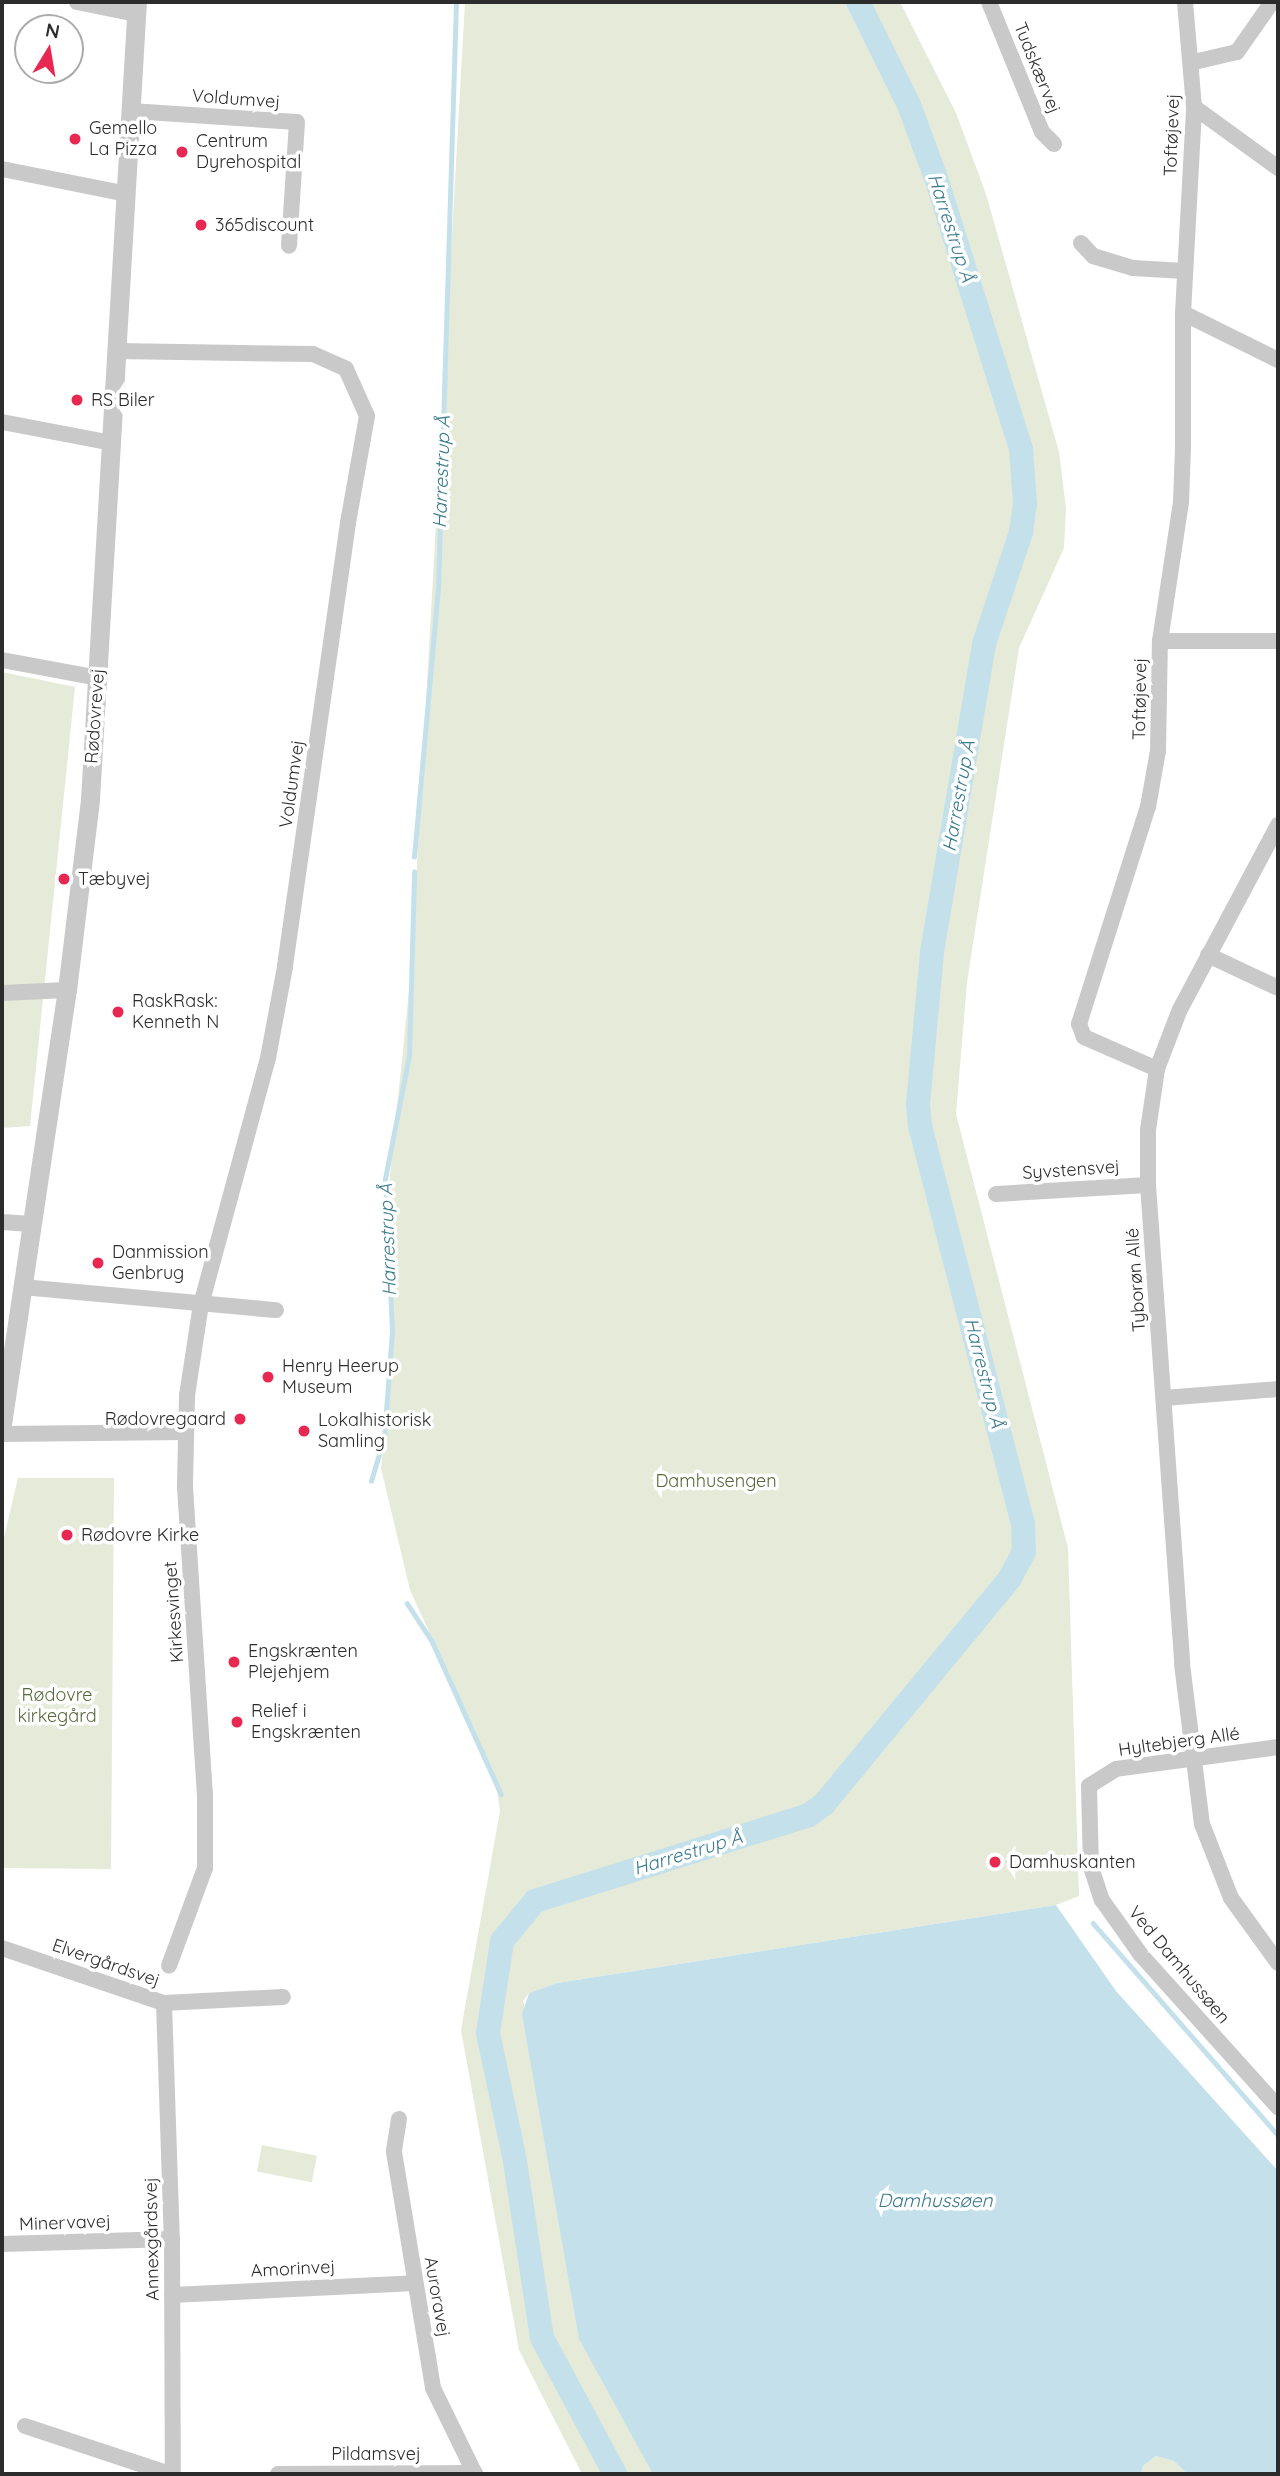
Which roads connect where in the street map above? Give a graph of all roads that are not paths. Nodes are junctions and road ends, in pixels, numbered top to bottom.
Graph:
1 (82, 2) edge
2 (989, 2) edge
3 (1185, 2) edge
4 (1272, 2) edge
5 (136, 8) edge
6 (1194, 62) junction
7 (1194, 102) junction
8 (131, 111) junction
9 (1054, 144) dead end
10 (1278, 167) edge
11 (2, 169) edge
12 (127, 194) junction
13 (1081, 243) dead end
14 (289, 246) dead end
15 (1184, 271) junction
16 (1183, 313) junction
17 (117, 351) junction
18 (1278, 360) edge
19 (2, 422) edge
20 (112, 443) junction
21 (1278, 640) edge
22 (1160, 641) junction
23 (2, 660) edge
24 (99, 678) junction
25 (1277, 831) edge
26 (1208, 955) junction
27 (1278, 988) edge
28 (67, 990) junction
29 (2, 993) edge
30 (1157, 1069) junction
31 (1148, 1185) junction
32 (996, 1194) dead end
33 (2, 1222) edge
34 (31, 1224) junction
35 (22, 1287) junction
36 (201, 1304) junction
37 (276, 1310) dead end
38 (1278, 1389) edge
39 (1164, 1398) junction
40 (2, 1424) edge
41 (185, 1432) junction
42 (2, 1434) edge
43 (1278, 1747) edge
44 (1191, 1760) junction
45 (1089, 1786) joint
46 (2, 1948) edge
47 (1278, 1963) edge
48 (169, 1966) dead end
49 (283, 1997) dead end
50 (164, 2003) junction
51 (1278, 2107) edge
52 (399, 2119) dead end
53 (172, 2239) junction
54 (2, 2244) edge
55 (415, 2283) junction
56 (172, 2295) junction
57 (25, 2426) dead end
58 (171, 2474) edge
59 (278, 2474) edge
60 (475, 2474) edge

1 - 5 street
2 - 9 street, Tudskærvej
3 - 6 street, Toftøjevej
4 - 6 street
5 - 8 street, Rødovrevej
6 - 7 street, Toftøjevej
7 - 10 street
7 - 15 street, Toftøjevej
8 - 12 street, Rødovrevej
8 - 14 street, Voldumvej
11 - 12 street
12 - 17 street, Rødovrevej
13 - 15 street
15 - 16 street, Toftøjevej
16 - 18 street
16 - 22 street, Toftøjevej
17 - 20 street, Rødovrevej
17 - 36 street, Voldumvej
19 - 20 street
20 - 24 street, Rødovrevej
21 - 22 street
22 - 30 street, Toftøjevej
23 - 24 street
24 - 28 street, Rødovrevej
25 - 26 street, Tyborøn Allé
26 - 27 street
26 - 30 street, Tyborøn Allé
28 - 29 street
28 - 34 street, Rødovrevej
30 - 31 street, Tyborøn Allé
31 - 32 street, Syvstensvej
31 - 39 street, Tyborøn Allé
33 - 34 street
34 - 35 street, Rødovrevej
35 - 36 street
35 - 40 street, Rødovrevej
36 - 37 street
36 - 41 street, Voldumvej
38 - 39 street
39 - 44 street, Tyborøn Allé
41 - 42 street
41 - 48 street, Kirkesvinget
43 - 44 street, Hyltebjerg Allé
44 - 45 street, Hyltebjerg Allé
44 - 47 street, Tyborøn Allé
45 - 51 street, Ved Damhussøen
46 - 50 street, Elvergårdsvej
49 - 50 street, Elvergårdsvej
50 - 53 street, Annexgårdsvej
52 - 55 street, Auroravej
53 - 54 street, Minervavej
53 - 56 street, Annexgårdsvej
55 - 56 street, Amorinvej
55 - 60 street, Auroravej
56 - 58 street, Annexgårdsvej
57 - 58 street
59 - 60 street, Pildamsvej

